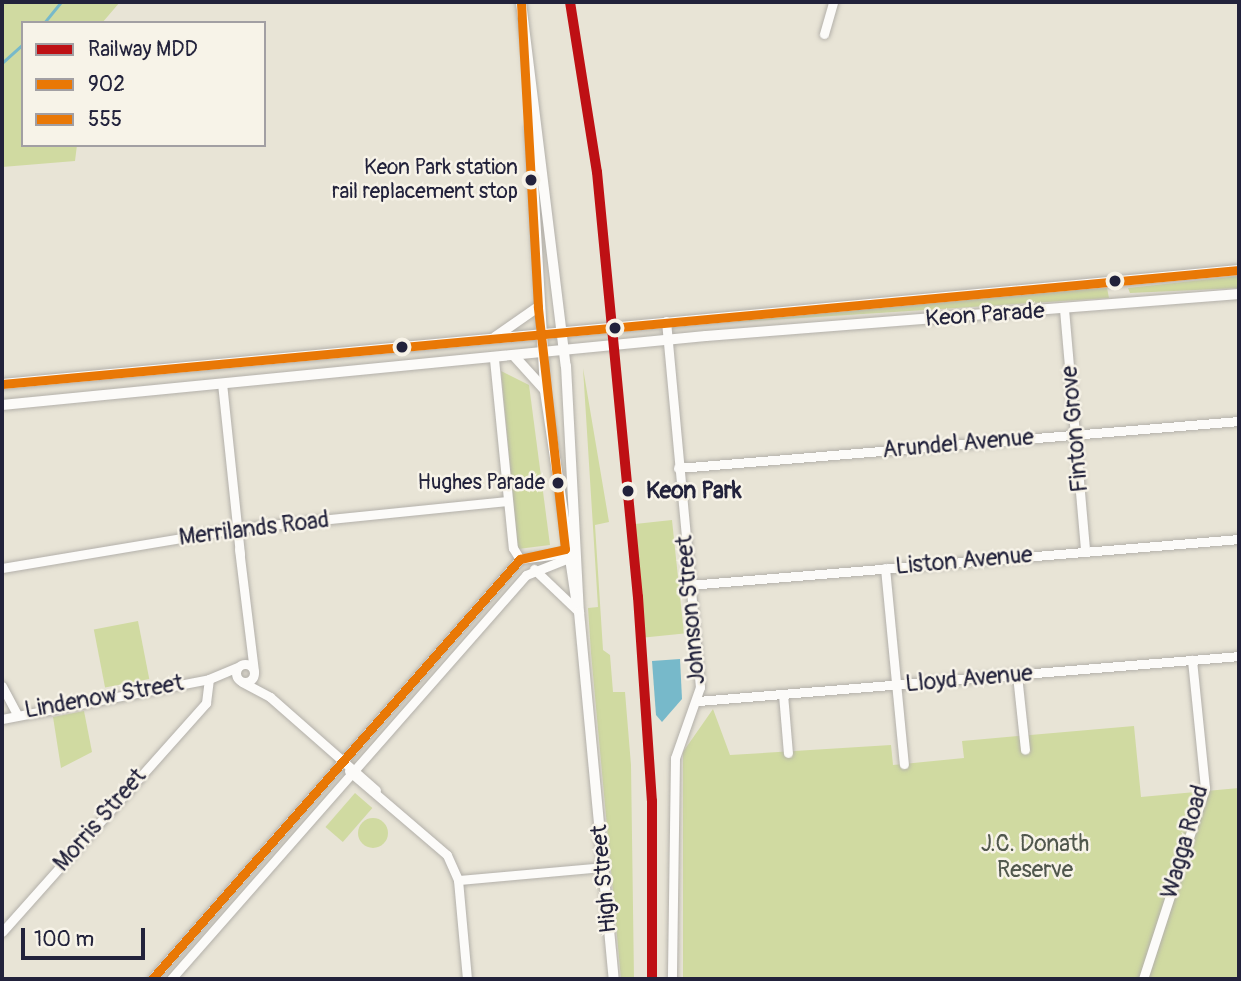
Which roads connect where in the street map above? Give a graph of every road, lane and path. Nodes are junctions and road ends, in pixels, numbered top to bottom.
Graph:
1 (521, 2) edge
2 (833, 2) edge
3 (824, 34) dead end
4 (530, 94) junction
5 (1239, 270) edge
6 (1116, 280) junction
7 (1239, 295) edge
8 (1118, 304) junction
9 (538, 307) junction
10 (1064, 309) junction
11 (666, 321) junction
12 (562, 331) junction
13 (540, 334) junction
14 (492, 338) junction
15 (456, 341) junction
16 (667, 341) junction
17 (564, 353) junction
18 (542, 355) junction
19 (515, 357) junction
20 (494, 359) junction
21 (453, 363) junction
22 (122, 371) junction
23 (222, 383) junction
24 (2, 384) edge
25 (545, 391) junction
26 (124, 393) junction
27 (2, 405) edge
28 (1239, 421) edge
29 (1077, 434) junction
30 (678, 468) junction
31 (508, 501) junction
32 (238, 528) junction
33 (1239, 539) edge
34 (1085, 550) junction
35 (579, 553) junction
36 (566, 555) junction
37 (520, 559) junction
38 (2, 568) edge
39 (885, 568) junction
40 (534, 569) junction
41 (689, 585) junction
42 (496, 587) junction
43 (508, 596) junction
44 (579, 612) junction
45 (248, 631) junction
46 (1239, 656) edge
47 (1192, 660) junction
48 (238, 666) junction
49 (254, 672) junction
50 (1017, 675) junction
51 (205, 680) junction
52 (242, 682) junction
53 (896, 685) junction
54 (2, 686) edge
55 (783, 694) junction
56 (270, 697) junction
57 (698, 701) junction
58 (16, 712) junction
59 (2, 719) edge
60 (1026, 750) dead end
61 (788, 753) dead end
62 (343, 761) junction
63 (904, 764) dead end
64 (354, 772) junction
65 (267, 848) junction
66 (279, 858) junction
67 (603, 867) junction
68 (458, 880) junction
69 (2, 932) edge
70 (152, 979) edge
71 (171, 979) edge
72 (467, 979) edge
73 (614, 979) edge
74 (672, 979) edge
75 (1143, 979) edge

1 - 4 main road, High Street
2 - 3 street
4 - 9 main road, High Street
4 - 12 main road, High Street
5 - 6 main road, Keon Parade
6 - 8 main road
6 - 11 main road, Keon Parade
7 - 8 main road, Keon Parade
8 - 10 main road, Keon Parade
9 - 13 main road, High Street
9 - 14 main road
10 - 16 main road, Keon Parade
10 - 29 street, Finton Grove
11 - 12 main road, Keon Parade
11 - 16 street, Johnson Street
12 - 13 main road, Keon Parade
12 - 17 main road, High Street
13 - 14 main road, Keon Parade
13 - 18 main road, High Street
14 - 15 main road, Keon Parade
15 - 21 main road
15 - 22 main road, Keon Parade
16 - 17 main road, Keon Parade
16 - 30 street, Johnson Street
17 - 18 main road, Keon Parade
17 - 35 main road, High Street
18 - 19 main road, Keon Parade
18 - 25 main road, High Street
19 - 20 main road, Keon Parade
19 - 25 main road
20 - 21 main road, Keon Parade
20 - 31 street
21 - 23 main road, Keon Parade
22 - 24 main road, Keon Parade
22 - 26 main road
23 - 26 main road, Keon Parade
23 - 32 street
25 - 36 main road, High Street
26 - 27 main road, Keon Parade
28 - 29 street, Arundel Avenue
29 - 30 street, Arundel Avenue
29 - 34 street, Finton Grove
30 - 41 street, Johnson Street
31 - 32 street, Merrilands Road
31 - 37 street
32 - 38 street, Merrilands Road
32 - 45 street
33 - 34 street, Liston Avenue
34 - 39 street, Liston Avenue
35 - 36 street
35 - 44 main road, High Street
36 - 37 street
36 - 40 street
36 - 44 main road, High Street
37 - 42 street
39 - 41 street, Liston Avenue
39 - 53 street
40 - 43 street
40 - 44 street
41 - 57 street, Johnson Street
42 - 43 street
42 - 62 street
43 - 64 street
44 - 67 main road, High Street
45 - 48 street
45 - 49 street
46 - 47 street, Lloyd Avenue
47 - 50 street, Lloyd Avenue
47 - 75 street, Wagga Road
48 - 49 street
48 - 51 street, Lindenow Street
48 - 52 street
49 - 52 street
49 - 56 street
50 - 53 street, Lloyd Avenue
50 - 60 street
51 - 52 street, Lindenow Street
51 - 58 street, Lindenow Street
51 - 69 street, Morris Street
52 - 56 street
53 - 55 street, Lloyd Avenue
53 - 63 street
54 - 58 street
55 - 57 street, Lloyd Avenue
55 - 61 street
56 - 62 street
57 - 74 street, Johnson Street
58 - 59 street, Lindenow Street
62 - 64 street
62 - 65 street
64 - 66 street
64 - 68 street
65 - 66 street
65 - 70 street
66 - 71 street
67 - 68 street
67 - 73 main road, High Street
68 - 72 street

